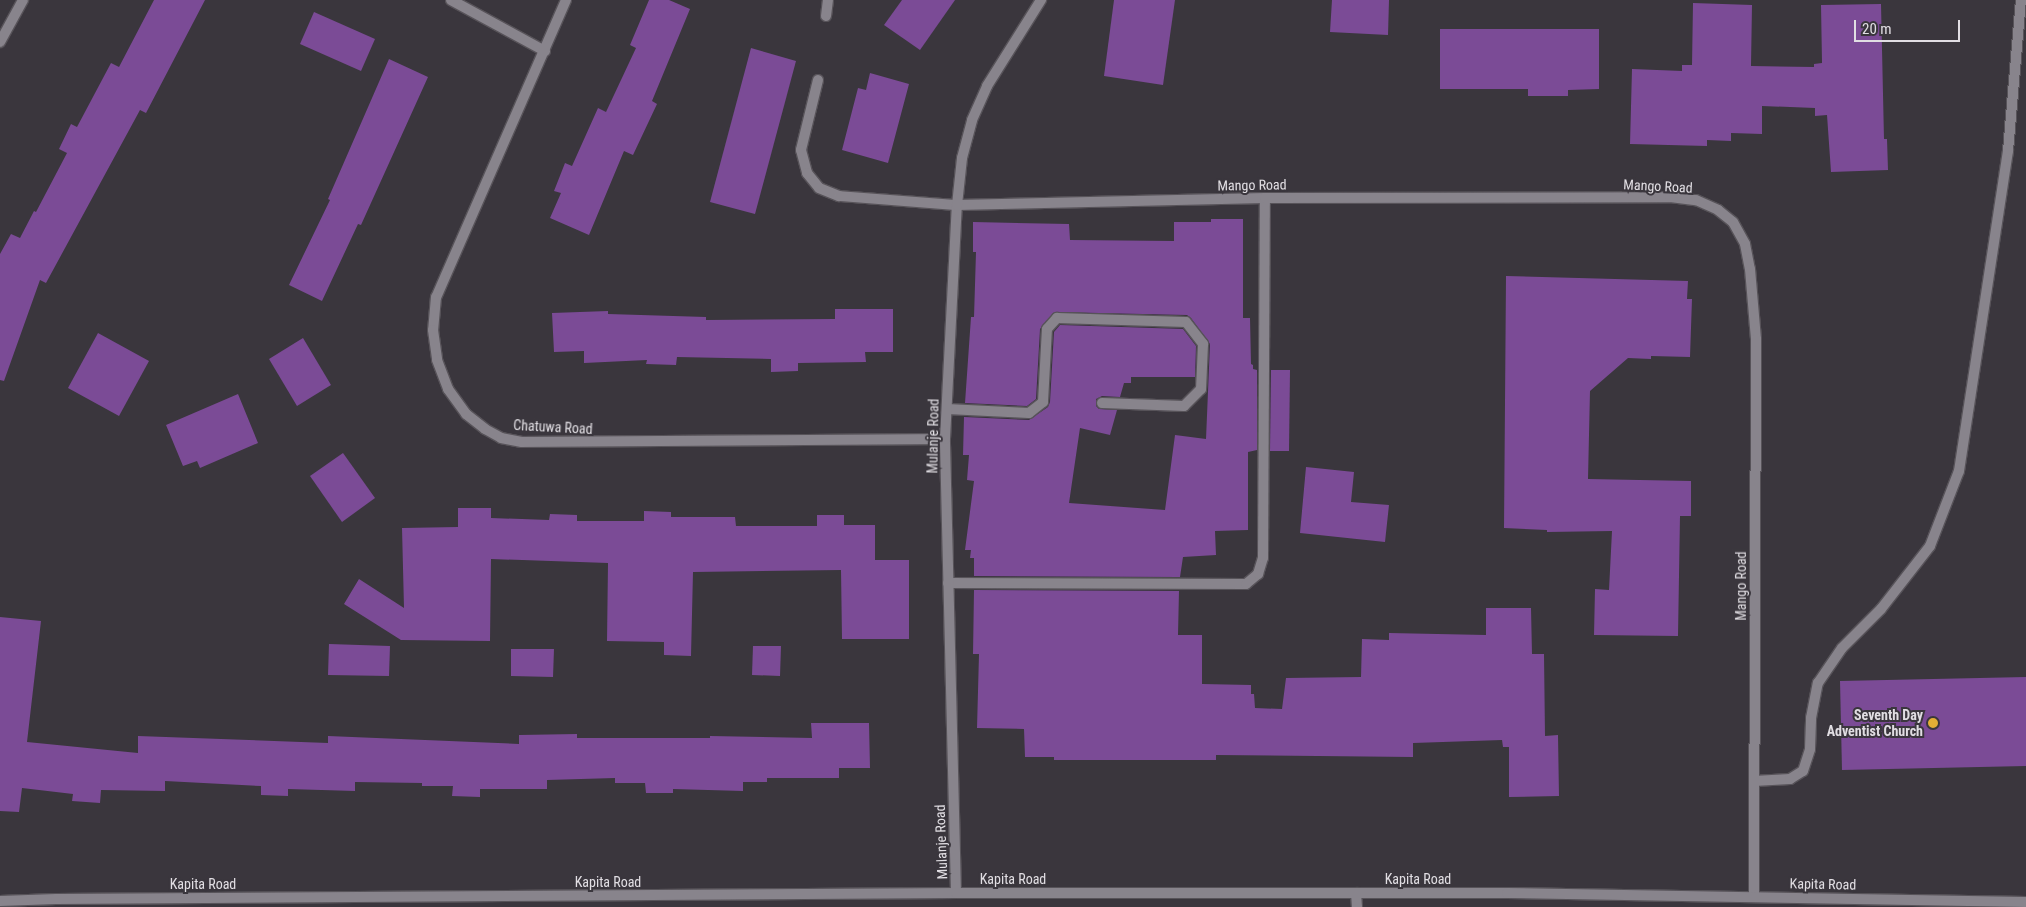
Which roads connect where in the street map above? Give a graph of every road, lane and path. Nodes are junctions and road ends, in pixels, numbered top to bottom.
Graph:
1 (23, 0) edge
2 (451, 0) edge
3 (566, 0) edge
4 (828, 0) edge
5 (1041, 0) edge
6 (2021, 0) edge
7 (826, 16) dead end
8 (0, 42) edge
9 (545, 51) junction
10 (818, 80) dead end
11 (1265, 198) junction
12 (957, 205) junction
13 (1102, 403) dead end
14 (947, 409) junction
15 (945, 439) junction
16 (948, 583) junction
17 (1754, 781) junction
18 (956, 893) junction
19 (1356, 893) junction
20 (1754, 896) junction
21 (0, 901) edge
22 (2026, 902) edge
23 (56, 903) edge
24 (1357, 907) edge

1 - 8 street
2 - 9 street
3 - 9 street, Chatuwa Road
4 - 7 street
5 - 12 street, Mulanje Road
6 - 17 street
9 - 15 street, Chatuwa Road
10 - 12 street, Mango Road
11 - 12 street, Mango Road
11 - 16 street
11 - 17 street, Mango Road
12 - 14 street, Mulanje Road
13 - 14 street
14 - 15 street, Mulanje Road
15 - 16 street, Mulanje Road
16 - 18 street, Mulanje Road
17 - 20 street, Mango Road
18 - 19 street, Kapita Road
18 - 23 street, Kapita Road
19 - 20 street, Kapita Road
19 - 24 street
20 - 22 street, Kapita Road
21 - 23 street, Kapita Road

